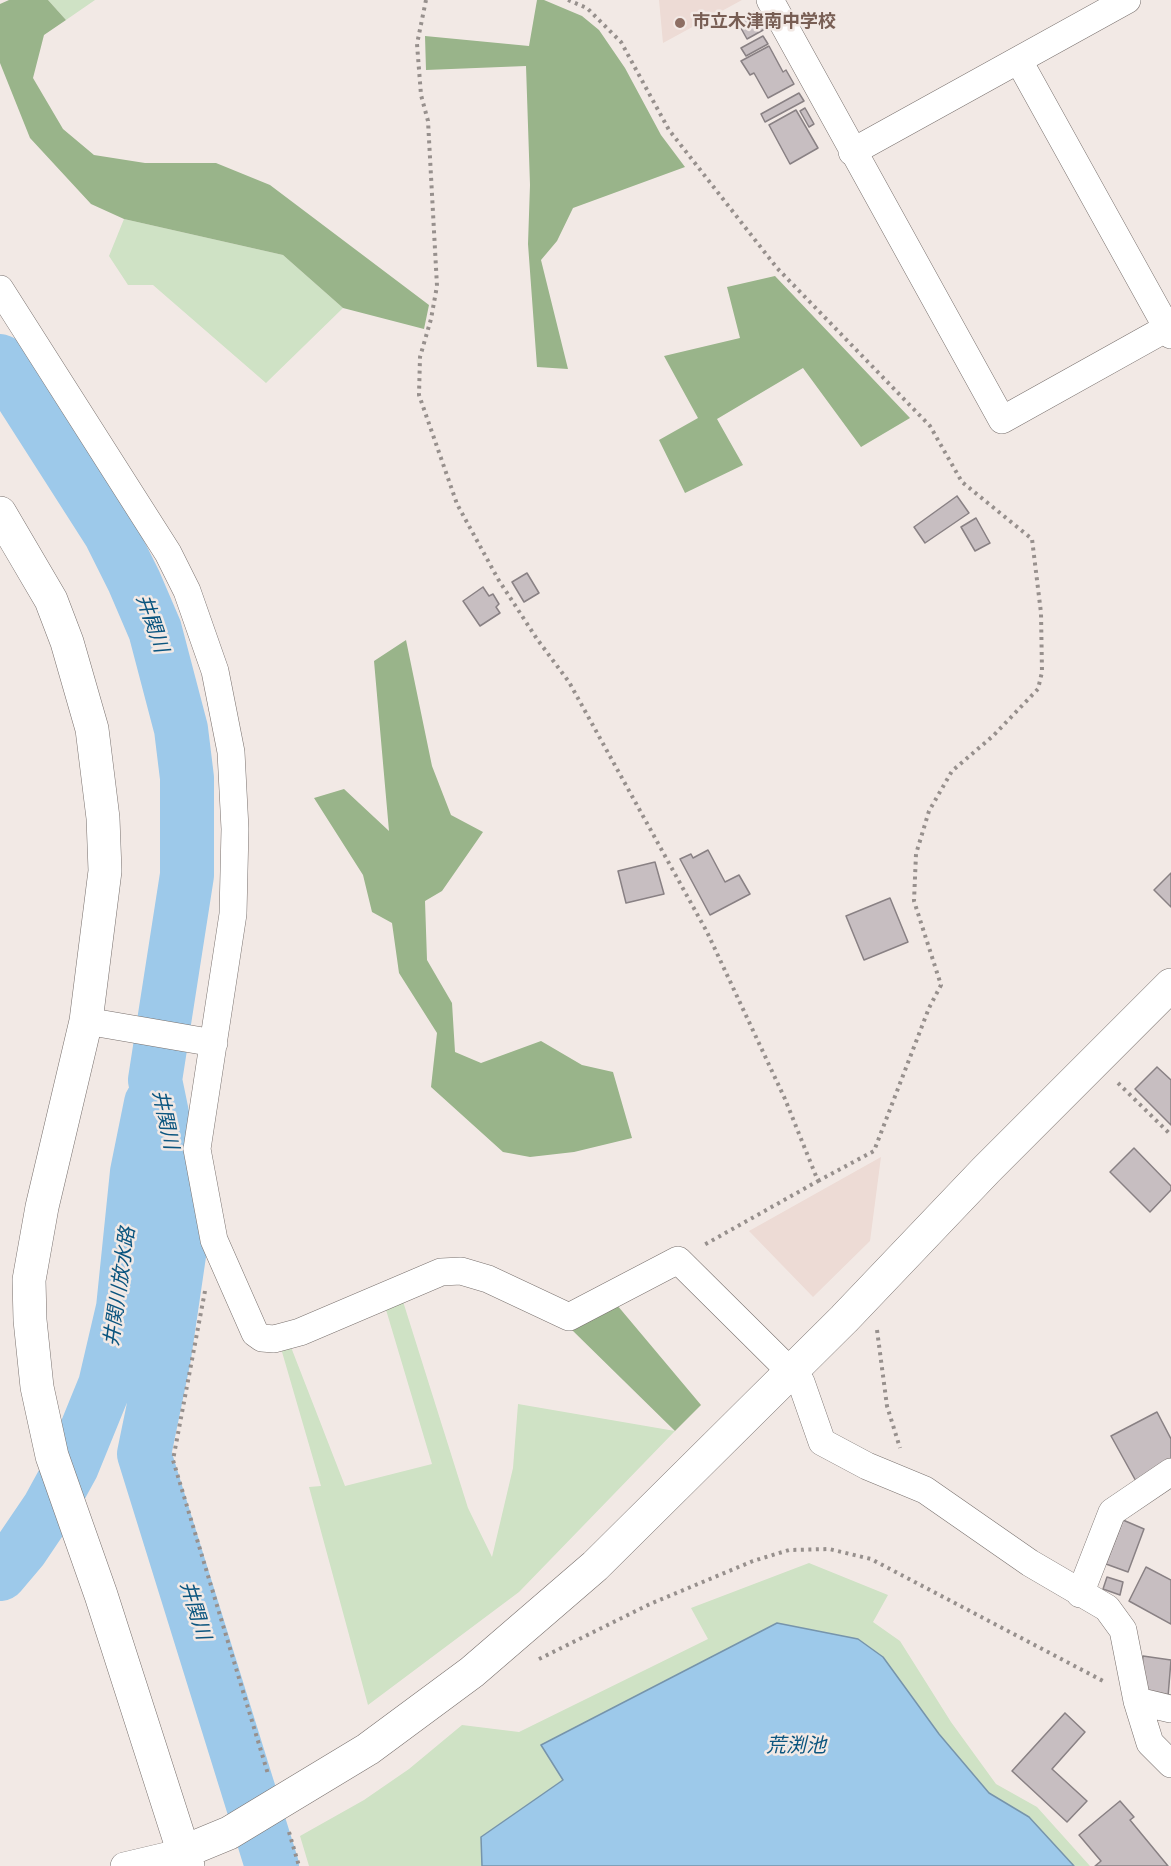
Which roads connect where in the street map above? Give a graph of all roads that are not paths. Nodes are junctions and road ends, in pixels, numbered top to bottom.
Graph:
1 (771, 0) edge
2 (1127, 0) edge
3 (1019, 61) junction
4 (852, 152) junction
5 (0, 289) edge
6 (1169, 332) edge
7 (0, 513) edge
8 (1171, 985) edge
9 (86, 1021) junction
10 (210, 1043) junction
11 (788, 1372) junction
12 (1171, 1472) edge
13 (1080, 1594) junction
14 (1137, 1701) junction
15 (1171, 1709) edge
16 (1171, 1764) edge
17 (178, 1861) edge
18 (124, 1866) edge

1 - 4 street
2 - 3 street
3 - 4 street
3 - 6 street
4 - 6 street
5 - 10 street
7 - 9 street
8 - 11 street
9 - 10 street
9 - 17 street
10 - 11 street
11 - 13 street
11 - 17 street
12 - 13 street
13 - 14 street
14 - 15 street
14 - 16 street
17 - 18 street

